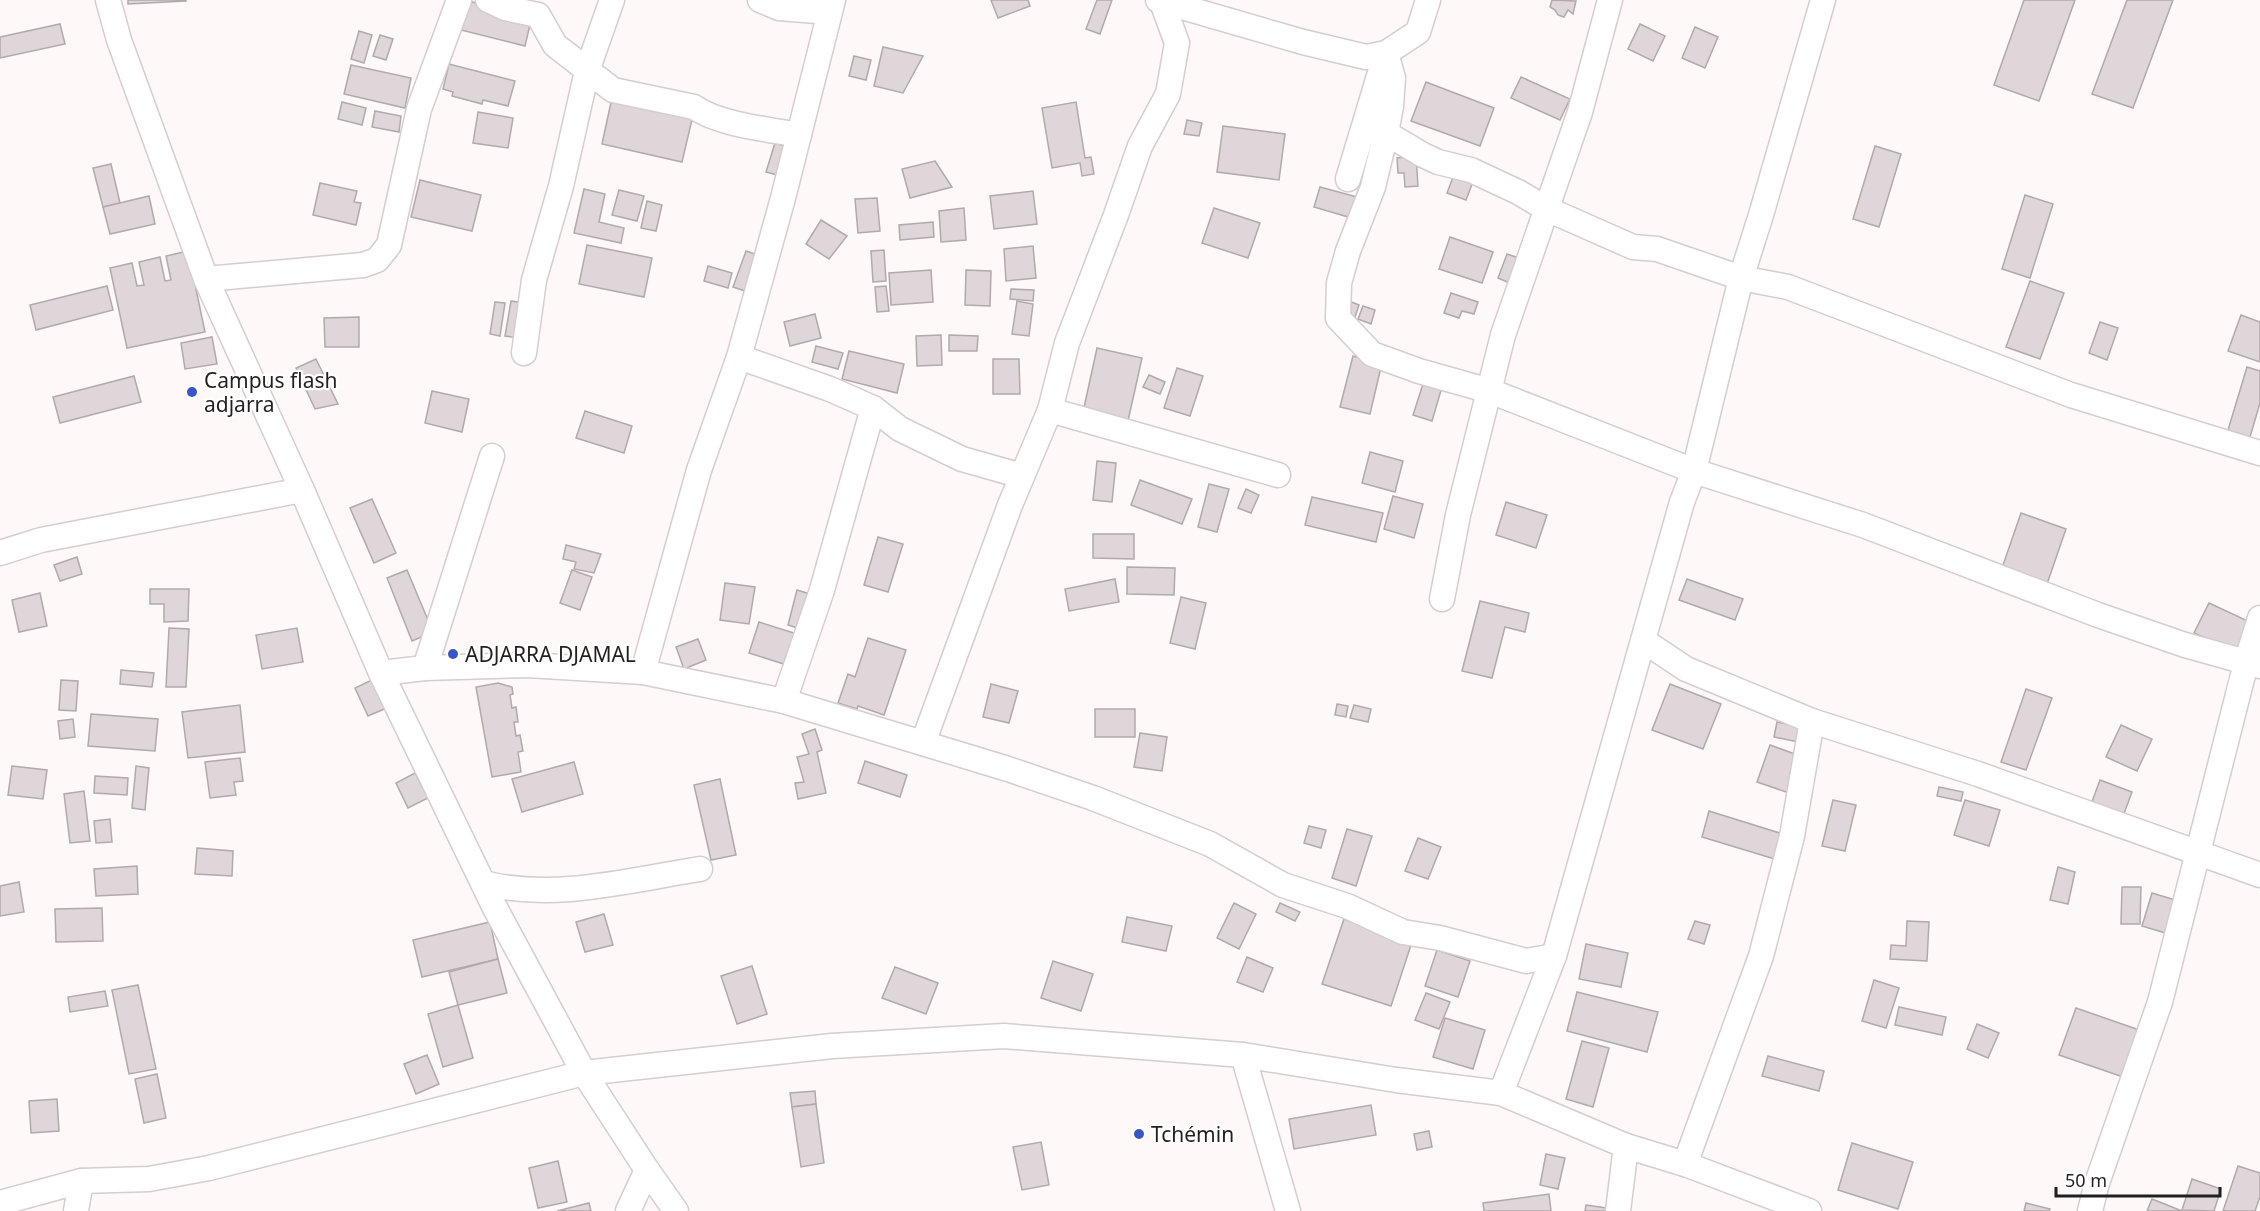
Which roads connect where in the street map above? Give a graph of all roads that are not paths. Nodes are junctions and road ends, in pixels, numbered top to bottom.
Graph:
1 (108, 0) edge
2 (459, 0) edge
3 (488, 0) edge
4 (612, 0) edge
5 (760, 0) edge
6 (1428, 0) edge
7 (1610, 0) edge
8 (1823, 0) edge
9 (1160, 1) edge
10 (831, 6) edge
11 (1386, 53) junction
12 (587, 71) junction
13 (1386, 133) junction
14 (799, 135) junction
15 (1348, 179) dead end
16 (1547, 209) junction
17 (1741, 278) junction
18 (206, 279) junction
19 (524, 353) dead end
20 (739, 357) junction
21 (1490, 391) junction
22 (873, 408) junction
23 (1050, 411) junction
24 (2260, 453) edge
25 (492, 456) dead end
26 (1694, 471) junction
27 (1278, 475) dead end
28 (1022, 476) junction
29 (302, 490) junction
30 (0, 553) edge
31 (1442, 599) dead end
32 (2260, 618) edge
33 (1644, 641) junction
34 (2253, 664) edge
35 (424, 668) junction
36 (643, 672) junction
37 (381, 673) junction
38 (784, 701) junction
39 (1812, 721) junction
40 (923, 742) junction
41 (2198, 851) junction
42 (700, 869) dead end
43 (2260, 875) edge
44 (483, 883) junction
45 (1554, 956) junction
46 (1243, 1055) junction
47 (584, 1073) junction
48 (1501, 1093) junction
49 (1626, 1146) junction
50 (1685, 1164) junction
51 (647, 1170) junction
52 (81, 1181) junction
53 (0, 1203) edge
54 (76, 1211) edge
55 (628, 1211) edge
56 (676, 1211) edge
57 (1288, 1211) edge
58 (1618, 1211) edge
59 (1809, 1211) edge
60 (2090, 1211) edge

1 - 18 street
2 - 18 street
3 - 12 street
4 - 12 street
5 - 10 street
6 - 11 street
7 - 16 street
8 - 17 street
9 - 11 street
9 - 23 street
10 - 14 street
11 - 13 street
11 - 15 street
12 - 14 street
12 - 19 street
13 - 16 street
13 - 21 street
14 - 20 street
16 - 17 street
16 - 21 street
17 - 24 street
17 - 26 street
18 - 29 street
20 - 22 street
20 - 36 street
21 - 26 street
21 - 31 street
22 - 28 street
22 - 38 street
23 - 27 street
23 - 28 street
25 - 35 street
26 - 33 street
26 - 34 street
28 - 40 street
29 - 30 street
29 - 37 street
32 - 34 street
33 - 39 street
33 - 45 street
34 - 41 street
35 - 36 street
35 - 37 street
36 - 38 street
37 - 44 street
38 - 40 street
39 - 41 street
39 - 50 street
40 - 45 street
41 - 43 street
41 - 60 street
42 - 44 street
44 - 47 street
45 - 48 street
46 - 47 street
46 - 48 street
46 - 57 street
47 - 51 street
47 - 52 street
48 - 49 street
49 - 50 street
49 - 58 street
50 - 59 street
51 - 55 street
51 - 56 street
52 - 53 street
52 - 54 street

